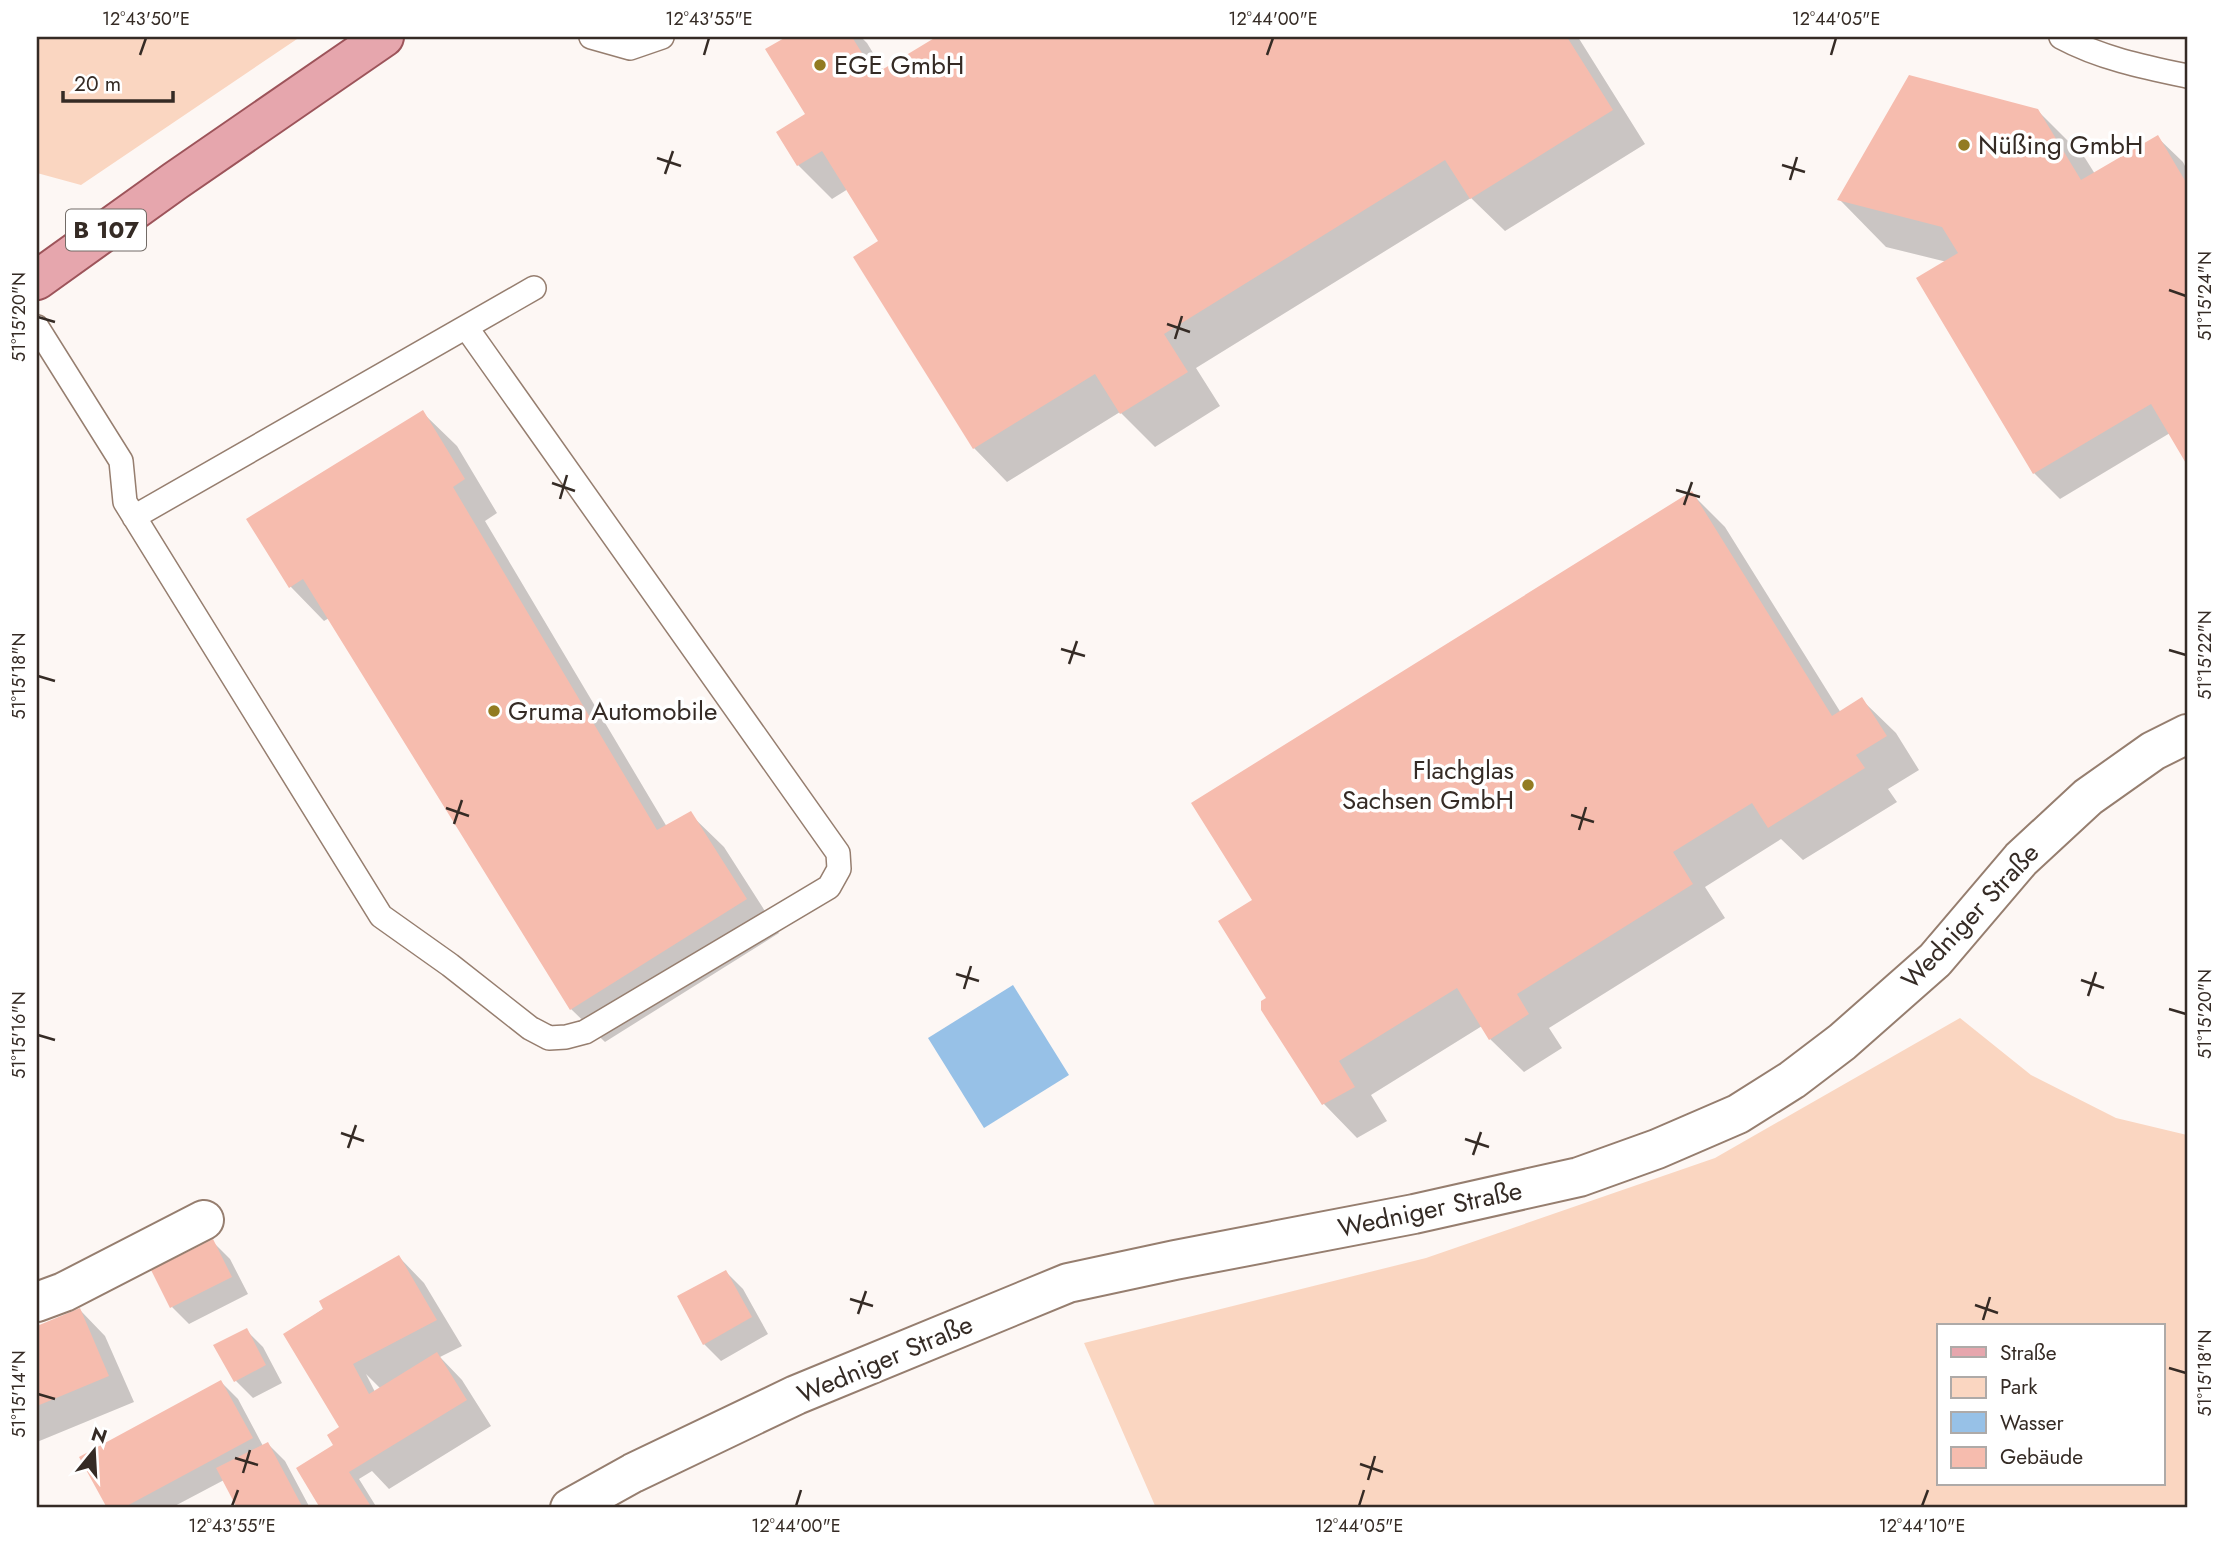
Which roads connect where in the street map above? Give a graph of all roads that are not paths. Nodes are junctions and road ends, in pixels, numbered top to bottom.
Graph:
1 (384, 37) edge
2 (591, 37) edge
3 (662, 37) edge
4 (2061, 37) edge
5 (2187, 76) edge
6 (37, 280) edge
7 (534, 288) dead end
8 (37, 327) edge
9 (466, 327) junction
10 (134, 517) junction
11 (2187, 734) edge
12 (204, 1220) dead end
13 (37, 1303) edge
14 (570, 1508) edge

1 - 6 main road, B 107
2 - 3 lane
4 - 5 lane
7 - 9 lane
8 - 10 lane
9 - 10 lane
9 - 10 lane
11 - 14 street, Wedniger Straße
12 - 13 street

